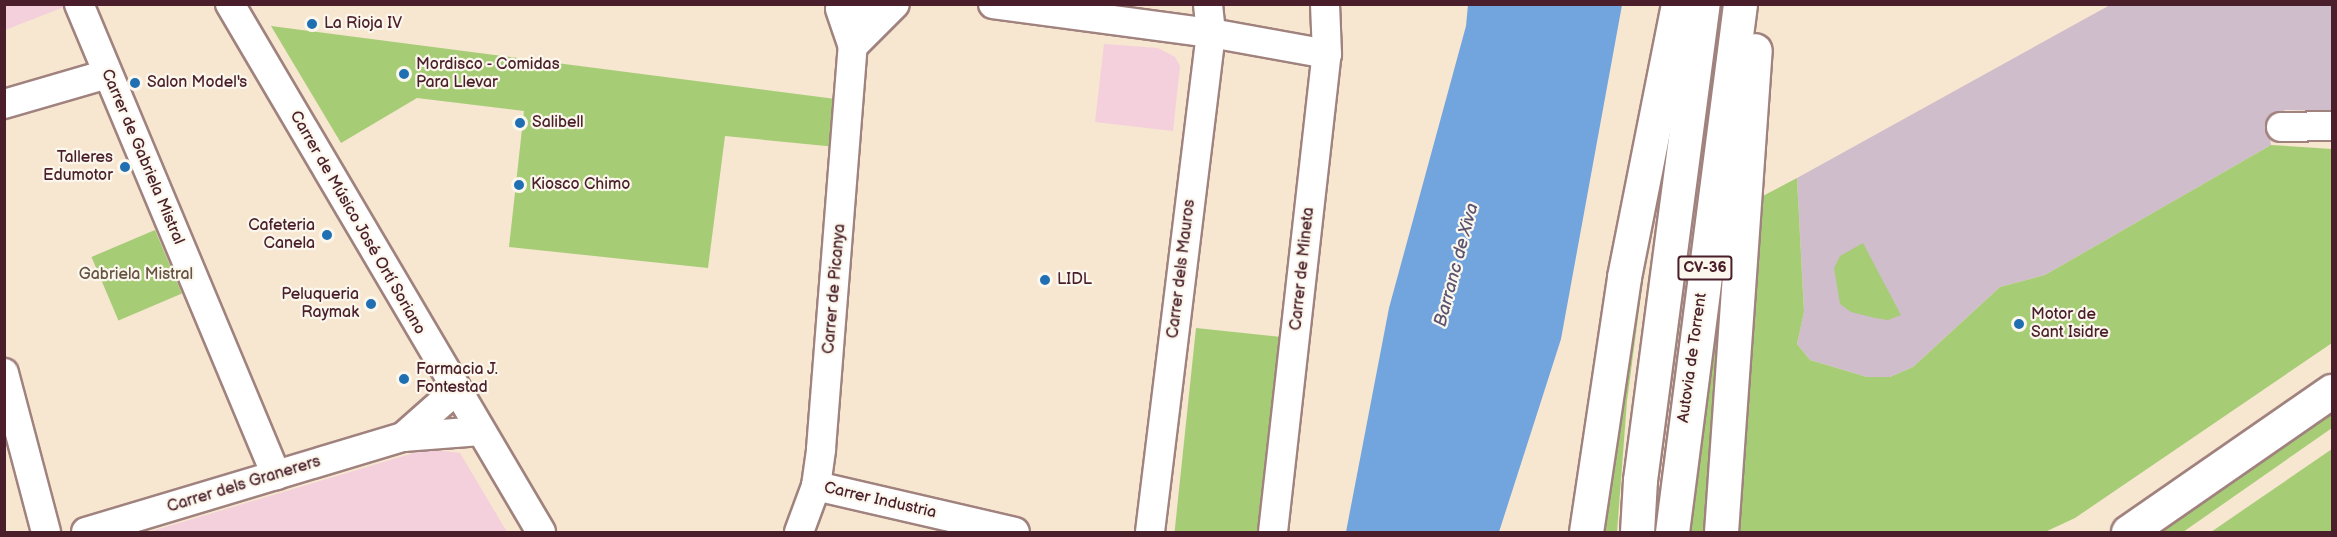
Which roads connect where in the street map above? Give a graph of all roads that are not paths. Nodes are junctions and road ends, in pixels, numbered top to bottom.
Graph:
1 (79, 4) edge
2 (230, 4) edge
3 (895, 4) edge
4 (993, 4) edge
5 (1208, 4) edge
6 (1325, 4) edge
7 (1678, 4) edge
8 (1703, 4) edge
9 (1740, 4) edge
10 (1758, 4) edge
11 (848, 6) edge
12 (1211, 33) junction
13 (853, 46) junction
14 (1327, 54) junction
15 (107, 74) junction
16 (4, 104) edge
17 (2332, 126) edge
18 (2282, 127) dead end
19 (4, 373) edge
20 (456, 391) junction
21 (2332, 391) edge
22 (481, 431) junction
23 (403, 437) junction
24 (276, 476) junction
25 (816, 486) junction
26 (46, 532) edge
27 (86, 532) edge
28 (541, 532) edge
29 (800, 532) edge
30 (1015, 532) edge
31 (1150, 532) edge
32 (1273, 532) edge
33 (1586, 532) edge
34 (1637, 532) edge
35 (1672, 532) edge
36 (1721, 532) edge
37 (2128, 532) edge

1 - 15 street, Carrer de Gabriela Mistral
2 - 20 street, Carrer de Músico José Ortí Soriano
3 - 13 street
4 - 12 street
5 - 12 street, Carrer dels Mauros
6 - 14 street, Carrer de Mineta
7 - 33 main road
8 - 34 main road, CV-36
9 - 35 main road, Autovia de Torrent / CV-36
10 - 36 main road
11 - 13 street, Carrer de Picanya
12 - 14 street
12 - 31 street, Carrer dels Mauros
13 - 25 street, Carrer de Picanya
14 - 32 street, Carrer de Mineta
15 - 16 street
15 - 24 street, Carrer de Gabriela Mistral
17 - 18 street
19 - 26 street
20 - 22 street, Carrer de Músico José Ortí Soriano
20 - 23 street, Carrer dels Granerers
21 - 37 main road
22 - 23 street, Carrer dels Granerers
22 - 28 street, Carrer de Músico José Ortí Soriano
23 - 24 street, Carrer dels Granerers
24 - 27 street, Carrer dels Granerers
25 - 29 street, Carrer de Picanya
25 - 30 street, Carrer Industria

